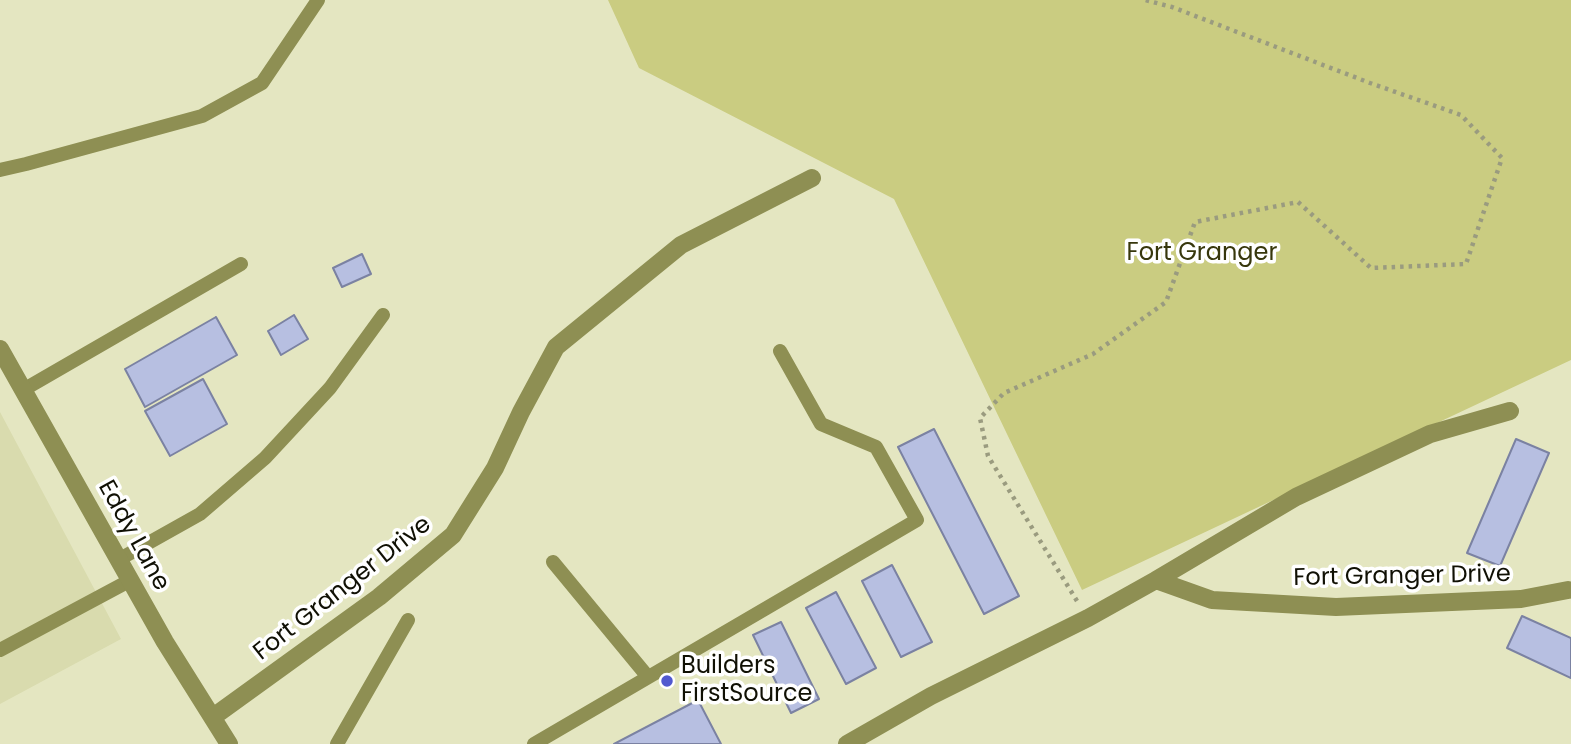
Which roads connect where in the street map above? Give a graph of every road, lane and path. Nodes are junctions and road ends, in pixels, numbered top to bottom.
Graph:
1 (318, 0) edge
2 (1145, 0) edge
3 (0, 170) edge
4 (812, 178) dead end
5 (241, 264) dead end
6 (383, 315) dead end
7 (0, 349) edge
8 (780, 351) dead end
9 (23, 390) junction
10 (1510, 411) dead end
11 (118, 560) junction
12 (553, 562) dead end
13 (1156, 580) junction
14 (129, 581) junction
15 (1567, 590) dead end
16 (1088, 618) junction
17 (408, 620) dead end
18 (0, 650) edge
19 (648, 677) junction
20 (214, 717) junction
21 (229, 744) edge
22 (337, 744) edge
23 (534, 744) edge
24 (847, 744) edge

1 - 3 lane
2 - 16 path
4 - 20 street, Fort Granger Drive
5 - 9 lane
6 - 11 lane
7 - 9 street, Eddy Lane
8 - 19 lane
9 - 11 street, Eddy Lane
10 - 13 street
11 - 14 street, Eddy Lane
12 - 19 lane
13 - 15 street, Fort Granger Drive
13 - 16 street
14 - 18 lane
14 - 20 street, Eddy Lane
16 - 24 street
17 - 22 lane
19 - 23 lane
20 - 21 street, Eddy Lane

